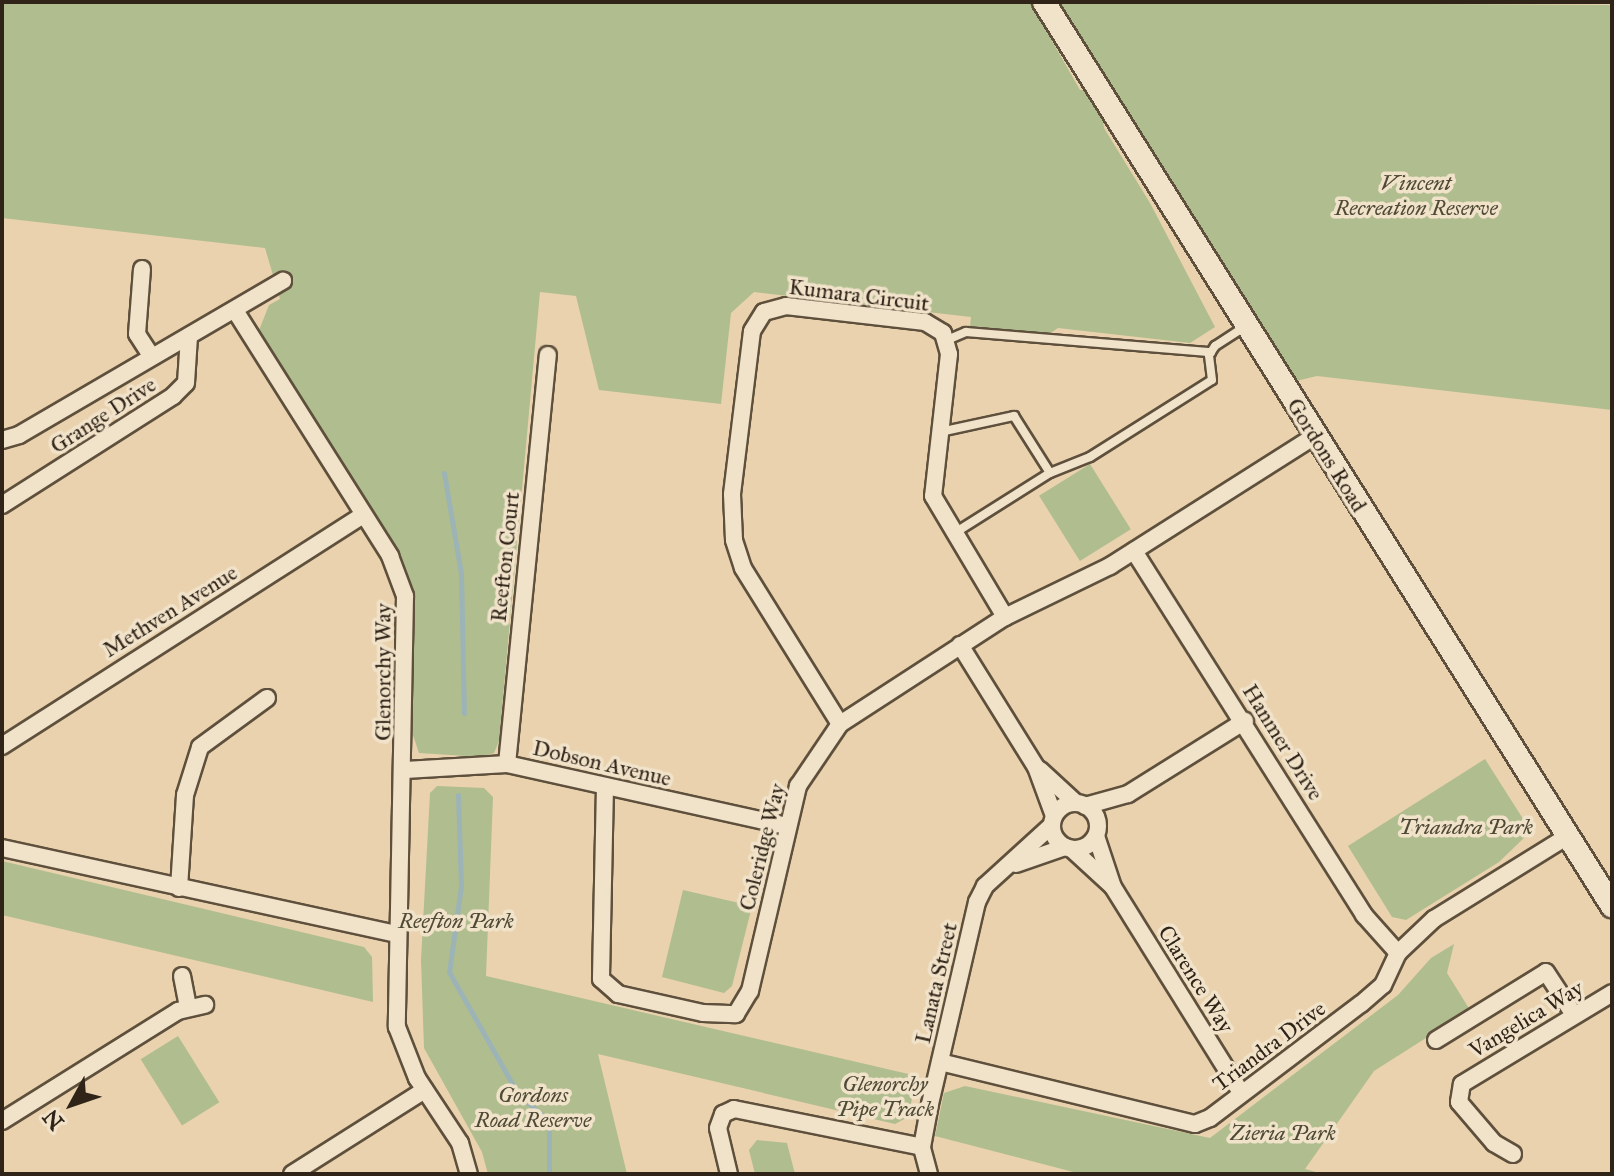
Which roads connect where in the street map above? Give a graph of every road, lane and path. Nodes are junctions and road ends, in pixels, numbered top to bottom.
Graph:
1 (1044, 2) edge
2 (142, 269) dead end
3 (283, 281) dead end
4 (236, 312) junction
5 (1247, 326) junction
6 (189, 336) junction
7 (947, 340) junction
8 (1211, 352) junction
9 (548, 355) dead end
10 (152, 357) junction
11 (939, 432) junction
12 (1315, 436) junction
13 (2, 440) edge
14 (1050, 473) junction
15 (2, 505) edge
16 (363, 515) junction
17 (953, 534) junction
18 (1134, 551) junction
19 (1005, 617) junction
20 (960, 645) junction
21 (267, 698) dead end
22 (1245, 721) junction
23 (840, 724) junction
24 (2, 746) edge
25 (507, 764) junction
26 (1036, 767) junction
27 (405, 770) junction
28 (605, 786) junction
29 (1128, 794) junction
30 (1080, 804) junction
31 (1053, 821) junction
32 (786, 826) junction
33 (1097, 832) junction
34 (1568, 836) junction
35 (2, 848) edge
36 (1069, 848) junction
37 (1015, 864) junction
38 (1113, 887) junction
39 (179, 888) junction
40 (1612, 906) edge
41 (398, 934) junction
42 (1398, 953) junction
43 (182, 976) dead end
44 (1612, 993) edge
45 (205, 1005) dead end
46 (188, 1007) junction
47 (1574, 1015) junction
48 (1436, 1040) dead end
49 (940, 1062) junction
50 (425, 1090) junction
51 (1241, 1093) junction
52 (2, 1121) edge
53 (922, 1147) junction
54 (1513, 1154) dead end
55 (292, 1174) edge
56 (469, 1174) edge
57 (729, 1174) edge
58 (929, 1174) edge

1 - 5 street, Gordons Road
2 - 10 street
3 - 4 street, Grange Drive
4 - 6 street, Grange Drive
4 - 16 street, Glenorchy Way
5 - 8 lane
5 - 12 street, Gordons Road
6 - 10 street, Grange Drive
6 - 15 street, Grange Drive
7 - 8 lane
7 - 11 street, Kumara Circuit
7 - 23 street, Kumara Circuit
8 - 14 lane
9 - 25 street, Reefton Court
10 - 13 street, Grange Drive
11 - 14 lane
11 - 17 street, Kumara Circuit
12 - 18 street, Coleridge Way
12 - 34 street, Gordons Road
14 - 17 lane
16 - 24 street, Methven Avenue
16 - 27 street, Glenorchy Way
17 - 19 street, Kumara Circuit
18 - 19 street, Coleridge Way
18 - 22 street, Hanmer Drive
19 - 20 street, Coleridge Way
20 - 23 street, Coleridge Way
20 - 26 street
21 - 39 street
22 - 29 street
22 - 42 street, Hanmer Drive
23 - 32 street, Coleridge Way
25 - 27 street, Dobson Avenue
25 - 28 street, Dobson Avenue
26 - 30 street
26 - 31 street
27 - 41 street, Glenorchy Way
28 - 32 street, Dobson Avenue
28 - 32 street, Coleridge Way
29 - 30 street
29 - 33 street
30 - 31 street
30 - 33 street
31 - 36 street
31 - 37 street, Lanata Street
33 - 36 street
33 - 38 street, Clarence Way
34 - 40 street, Gordons Road
34 - 42 street, Triandra Drive
35 - 39 street
36 - 37 street, Lanata Street
36 - 38 street, Clarence Way
37 - 49 street, Lanata Street
38 - 51 street, Clarence Way
39 - 41 street
41 - 50 street, Glenorchy Way
42 - 51 street, Triandra Drive
43 - 46 street
44 - 47 street, Vangelica Way
45 - 46 street
46 - 52 street
47 - 48 street
47 - 54 street, Vangelica Way
49 - 51 street, Triandra Drive
49 - 53 street, Lanata Street
50 - 55 street
50 - 56 street, Glenorchy Way
53 - 57 street
53 - 58 street, Lanata Street

